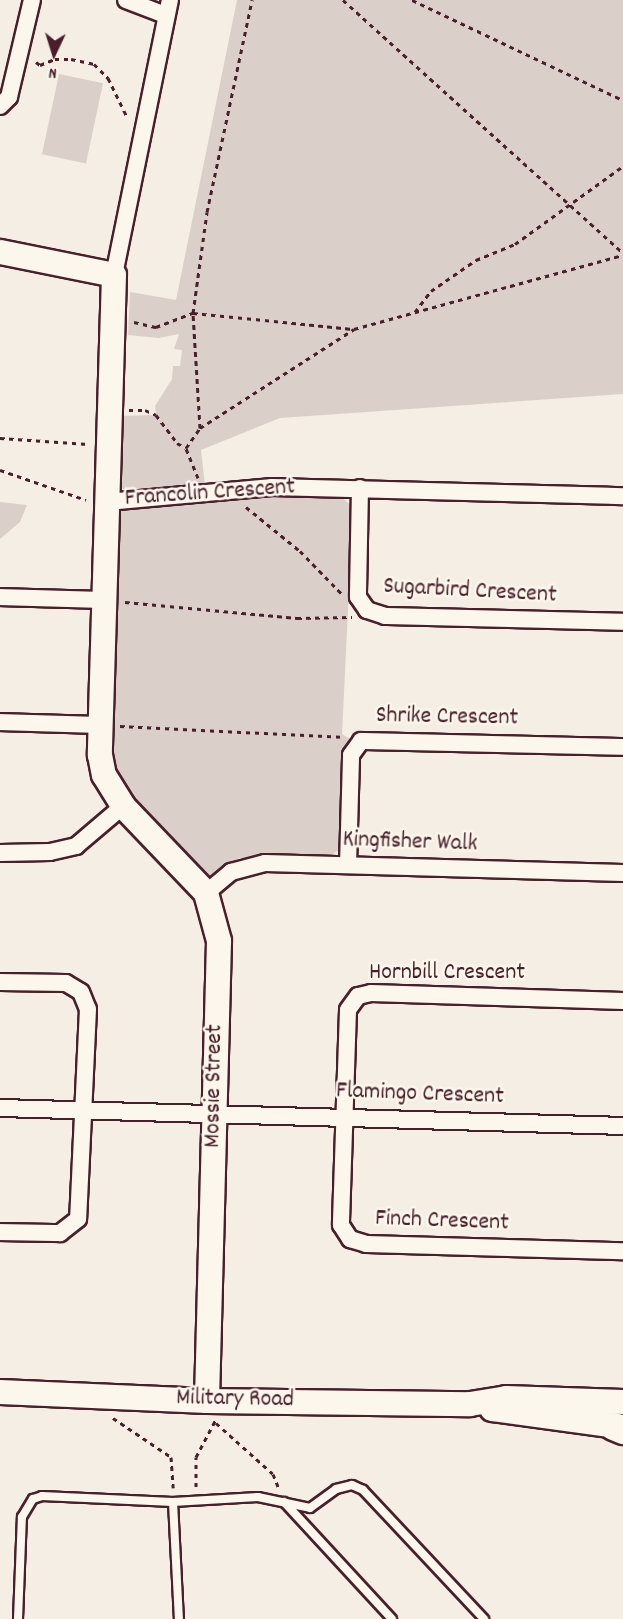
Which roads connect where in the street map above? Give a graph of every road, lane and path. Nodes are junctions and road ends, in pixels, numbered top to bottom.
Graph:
1 (32, 0) edge
2 (126, 0) edge
3 (252, 0) edge
4 (343, 0) edge
5 (412, 0) edge
6 (168, 7) edge
7 (20, 50) junction
8 (623, 100) edge
9 (0, 106) edge
10 (141, 134) junction
11 (623, 166) edge
12 (568, 204) junction
13 (0, 252) edge
14 (623, 254) edge
15 (114, 275) junction
16 (415, 312) junction
17 (193, 314) junction
18 (125, 320) dead end
19 (354, 329) junction
20 (109, 410) junction
21 (200, 428) junction
22 (0, 438) edge
23 (108, 445) junction
24 (186, 448) junction
25 (0, 470) edge
26 (360, 488) junction
27 (226, 491) junction
28 (206, 493) junction
29 (623, 496) edge
30 (106, 502) junction
31 (0, 597) edge
32 (358, 597) junction
33 (104, 600) junction
34 (374, 613) junction
35 (623, 622) edge
36 (0, 722) edge
37 (100, 725) junction
38 (355, 747) junction
39 (623, 747) edge
40 (123, 806) junction
41 (0, 853) edge
42 (348, 865) junction
43 (623, 873) edge
44 (206, 893) junction
45 (0, 982) edge
46 (623, 1001) edge
47 (0, 1108) edge
48 (83, 1110) junction
49 (215, 1113) junction
50 (344, 1117) junction
51 (623, 1126) edge
52 (0, 1232) edge
53 (623, 1251) edge
54 (0, 1392) edge
55 (623, 1402) edge
56 (470, 1404) junction
57 (214, 1411) junction
58 (105, 1414) dead end
59 (620, 1428) edge
60 (196, 1500) junction
61 (283, 1501) junction
62 (173, 1502) junction
63 (18, 1619) edge
64 (179, 1619) edge
65 (392, 1619) edge
66 (484, 1619) edge

1 - 7 street
2 - 6 street
3 - 17 path
4 - 12 path
5 - 8 path
6 - 10 street
7 - 9 street
7 - 10 path
10 - 15 street
11 - 12 path
12 - 14 path
12 - 16 path
13 - 15 street
14 - 16 path
15 - 20 street
16 - 19 path
17 - 18 path
17 - 19 path
17 - 21 path
19 - 21 path
20 - 23 street
20 - 24 path
21 - 24 path
22 - 23 path
23 - 30 street
24 - 28 path
25 - 30 path
26 - 27 street, Francolin Crescent
26 - 29 street, Francolin Crescent
26 - 32 street, Sugarbird Crescent
27 - 28 street, Francolin Crescent
27 - 32 path
28 - 30 street, Francolin Crescent
30 - 33 street, Francolin Crescent
31 - 33 street
32 - 34 street, Sugarbird Crescent
33 - 34 path
33 - 37 street, Francolin Crescent
34 - 35 street, Sugarbird Crescent
36 - 37 street
37 - 38 path
37 - 40 street, Francolin Crescent
38 - 39 street, Shrike Crescent
38 - 42 street, Shrike Crescent
40 - 41 street
40 - 44 street, Mossie Street
42 - 43 street, Kingfisher Walk
42 - 44 street, Kingfisher Walk
44 - 49 street, Mossie Street
45 - 48 street
46 - 50 street, Hornbill Crescent
47 - 48 street, Flamingo Crescent
48 - 49 street, Flamingo Crescent
48 - 52 street
49 - 50 street, Flamingo Crescent
49 - 57 street, Mossie Street
50 - 51 street, Flamingo Crescent
50 - 53 street, Finch Crescent
54 - 57 street, Military Road
55 - 56 street, Military Road
56 - 57 street, Military Road
56 - 59 street, Military Road
57 - 60 path
57 - 61 path
58 - 62 path
60 - 61 lane
60 - 62 lane
61 - 65 lane
61 - 66 lane
62 - 63 lane
62 - 64 lane

